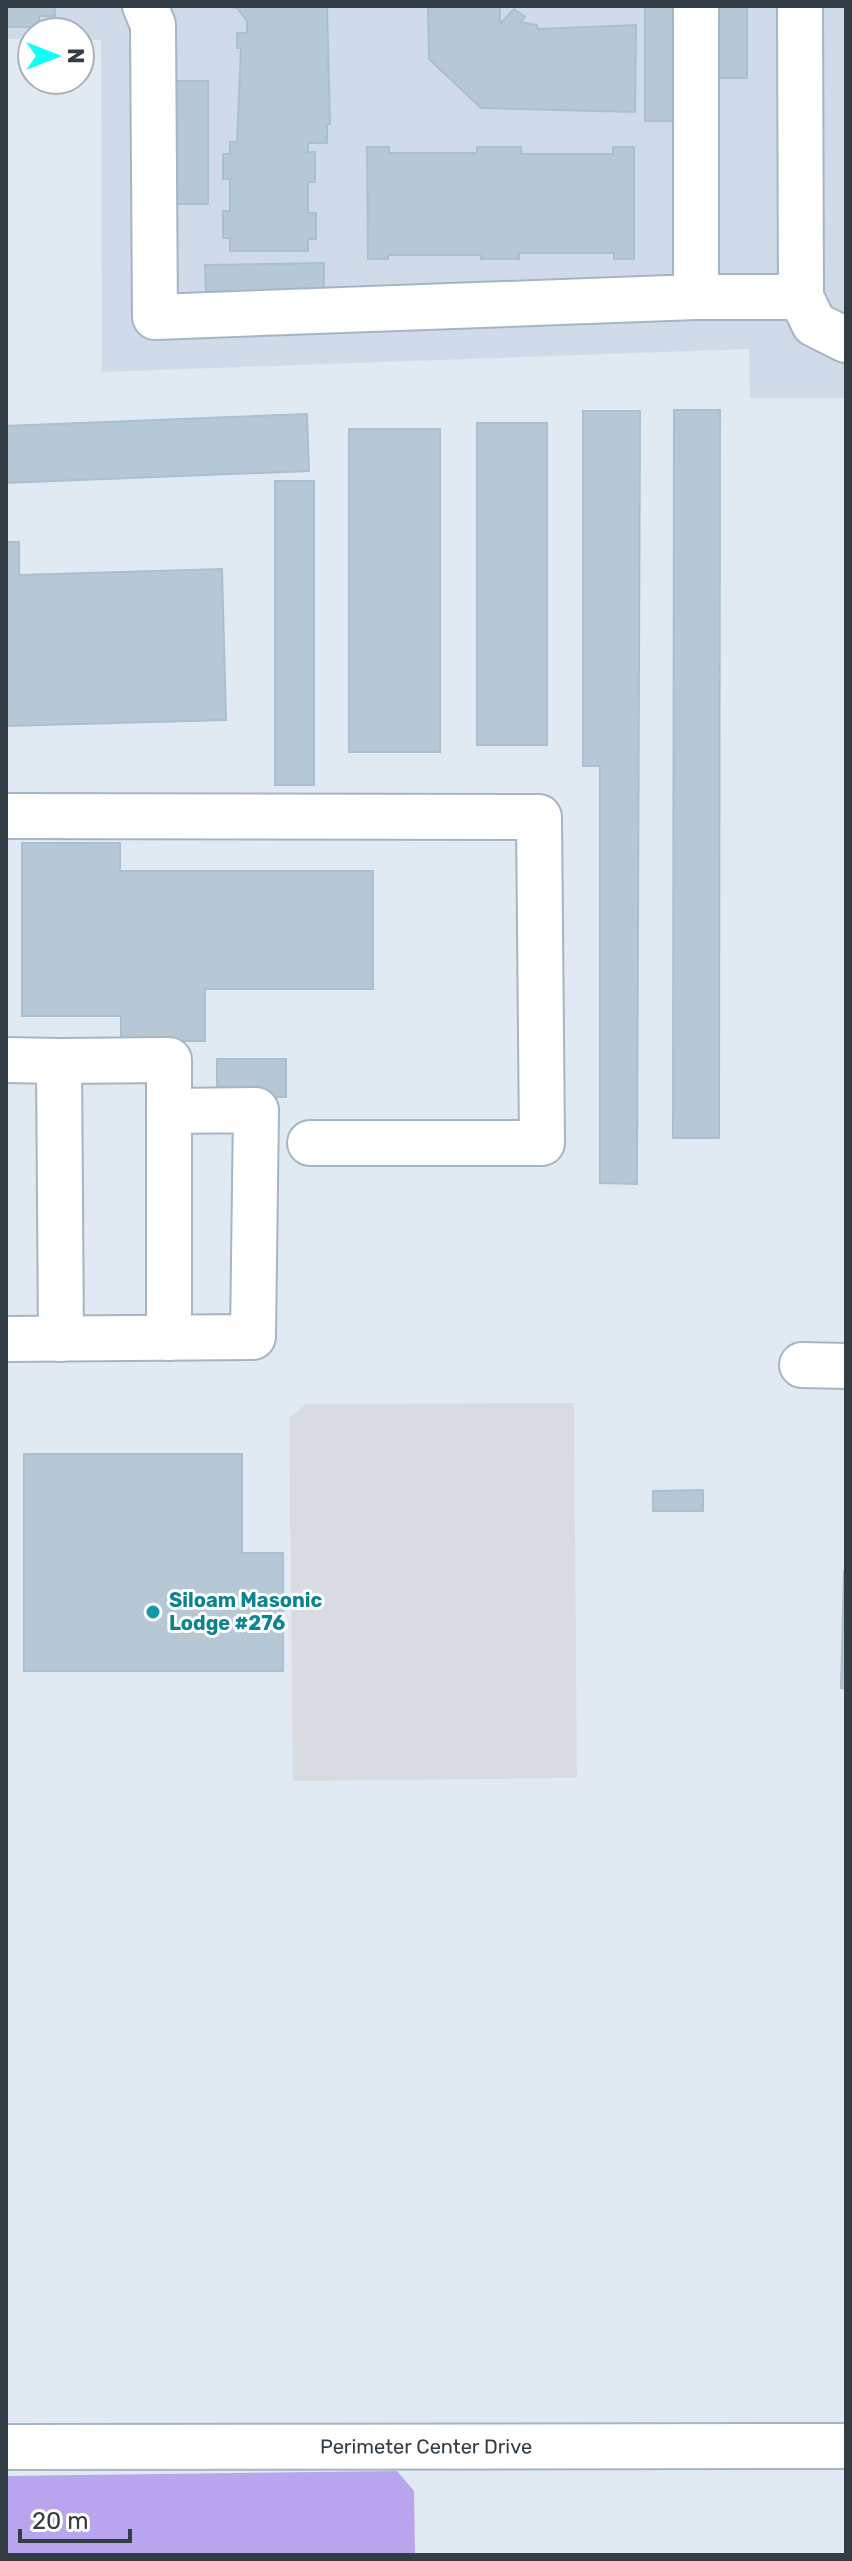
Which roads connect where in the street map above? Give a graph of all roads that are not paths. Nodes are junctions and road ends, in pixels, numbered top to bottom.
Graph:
1 (145, 6) edge
2 (696, 6) edge
3 (800, 6) edge
4 (696, 297) junction
5 (801, 297) junction
6 (846, 340) edge
7 (6, 816) edge
8 (6, 1060) edge
9 (59, 1061) junction
10 (170, 1111) junction
11 (310, 1143) dead end
12 (169, 1338) junction
13 (6, 1339) edge
14 (61, 1339) junction
15 (802, 1365) dead end
16 (846, 1366) edge
17 (846, 2446) edge
18 (6, 2447) edge

1 - 4 street
2 - 4 street
3 - 5 street
4 - 5 street
5 - 6 street
7 - 11 street
8 - 9 street
9 - 10 street
9 - 14 street
10 - 12 street
10 - 12 street
12 - 14 street
13 - 14 street
15 - 16 street
17 - 18 street, Perimeter Center Drive

